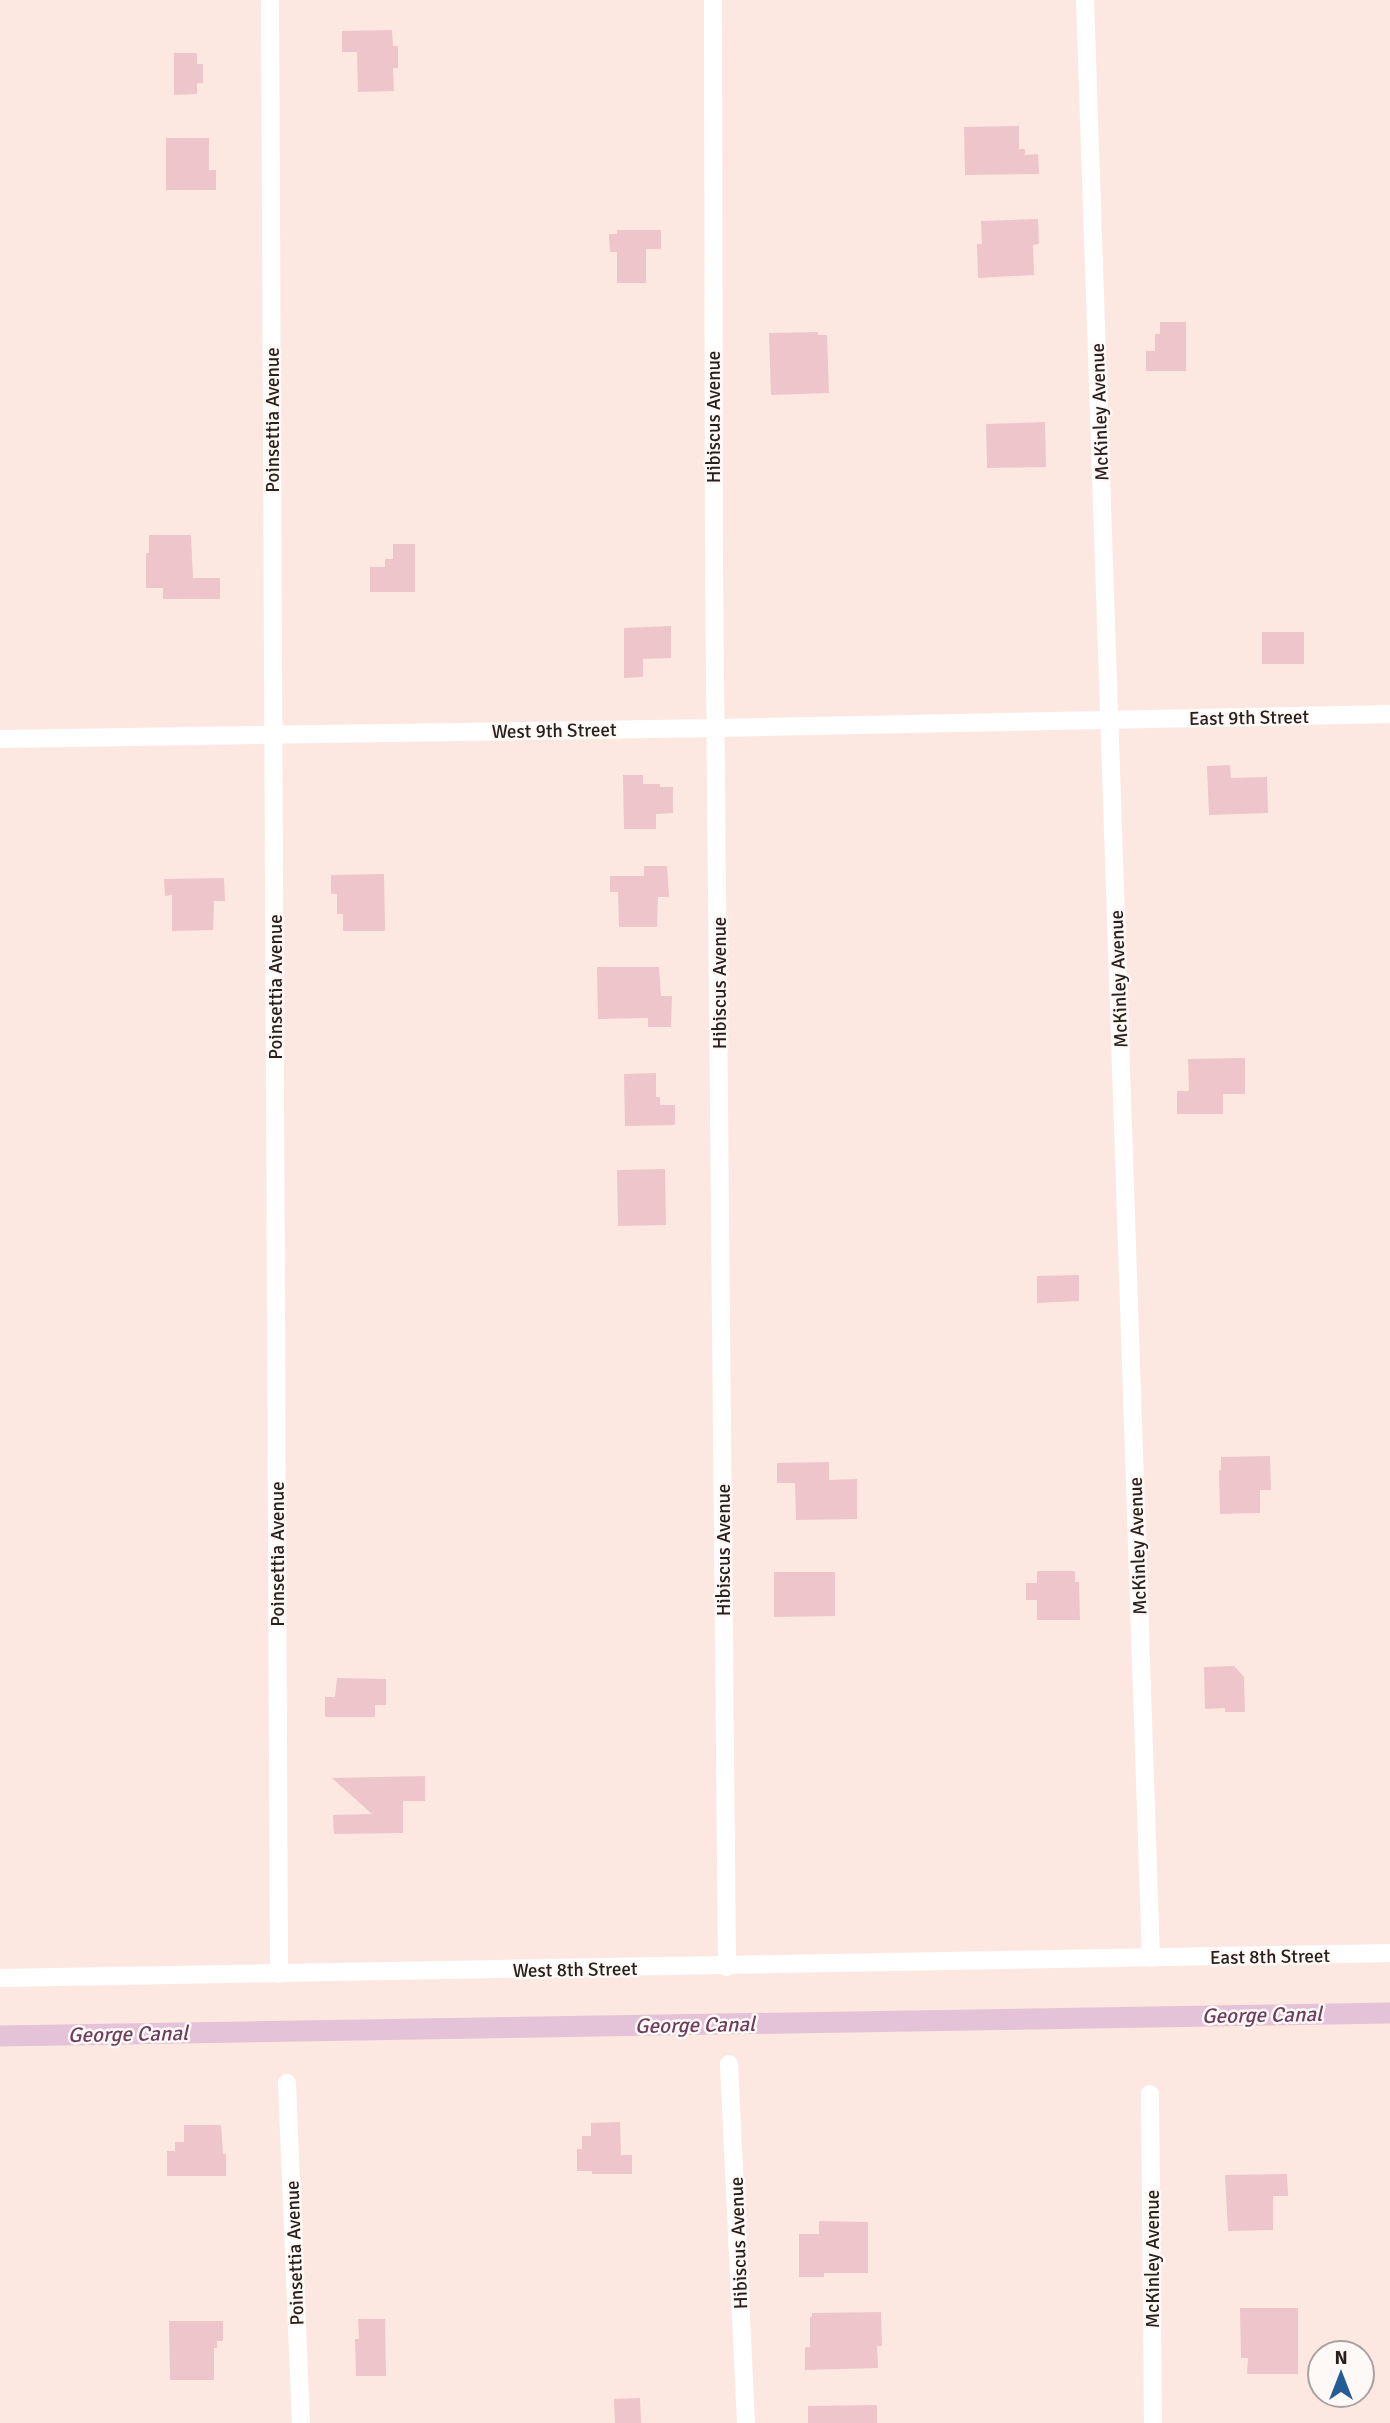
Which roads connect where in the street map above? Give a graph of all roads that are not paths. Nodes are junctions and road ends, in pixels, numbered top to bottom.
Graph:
1 (270, 0) edge
2 (713, 0) edge
3 (1085, 0) edge
4 (1390, 714) edge
5 (1109, 720) junction
6 (716, 728) junction
7 (274, 734) junction
8 (0, 739) edge
9 (1390, 1954) edge
10 (1151, 1958) junction
11 (727, 1967) junction
12 (279, 1973) junction
13 (0, 1978) edge
14 (729, 2064) dead end
15 (287, 2083) dead end
16 (1150, 2094) dead end
17 (301, 2423) edge
18 (746, 2423) edge
19 (1153, 2423) edge

1 - 7 street, Poinsettia Avenue
2 - 6 street, Hibiscus Avenue
3 - 5 street, McKinley Avenue
4 - 5 street, East 9th Street
5 - 6 street, West 9th Street
5 - 10 street, McKinley Avenue
6 - 7 street, West 9th Street
6 - 11 street, Hibiscus Avenue
7 - 8 street, West 9th Street
7 - 12 street, Poinsettia Avenue
9 - 10 street, East 8th Street
10 - 11 street, West 8th Street
11 - 12 street, West 8th Street
12 - 13 street, West 8th Street
14 - 18 street, Hibiscus Avenue
15 - 17 street, Poinsettia Avenue
16 - 19 street, McKinley Avenue

